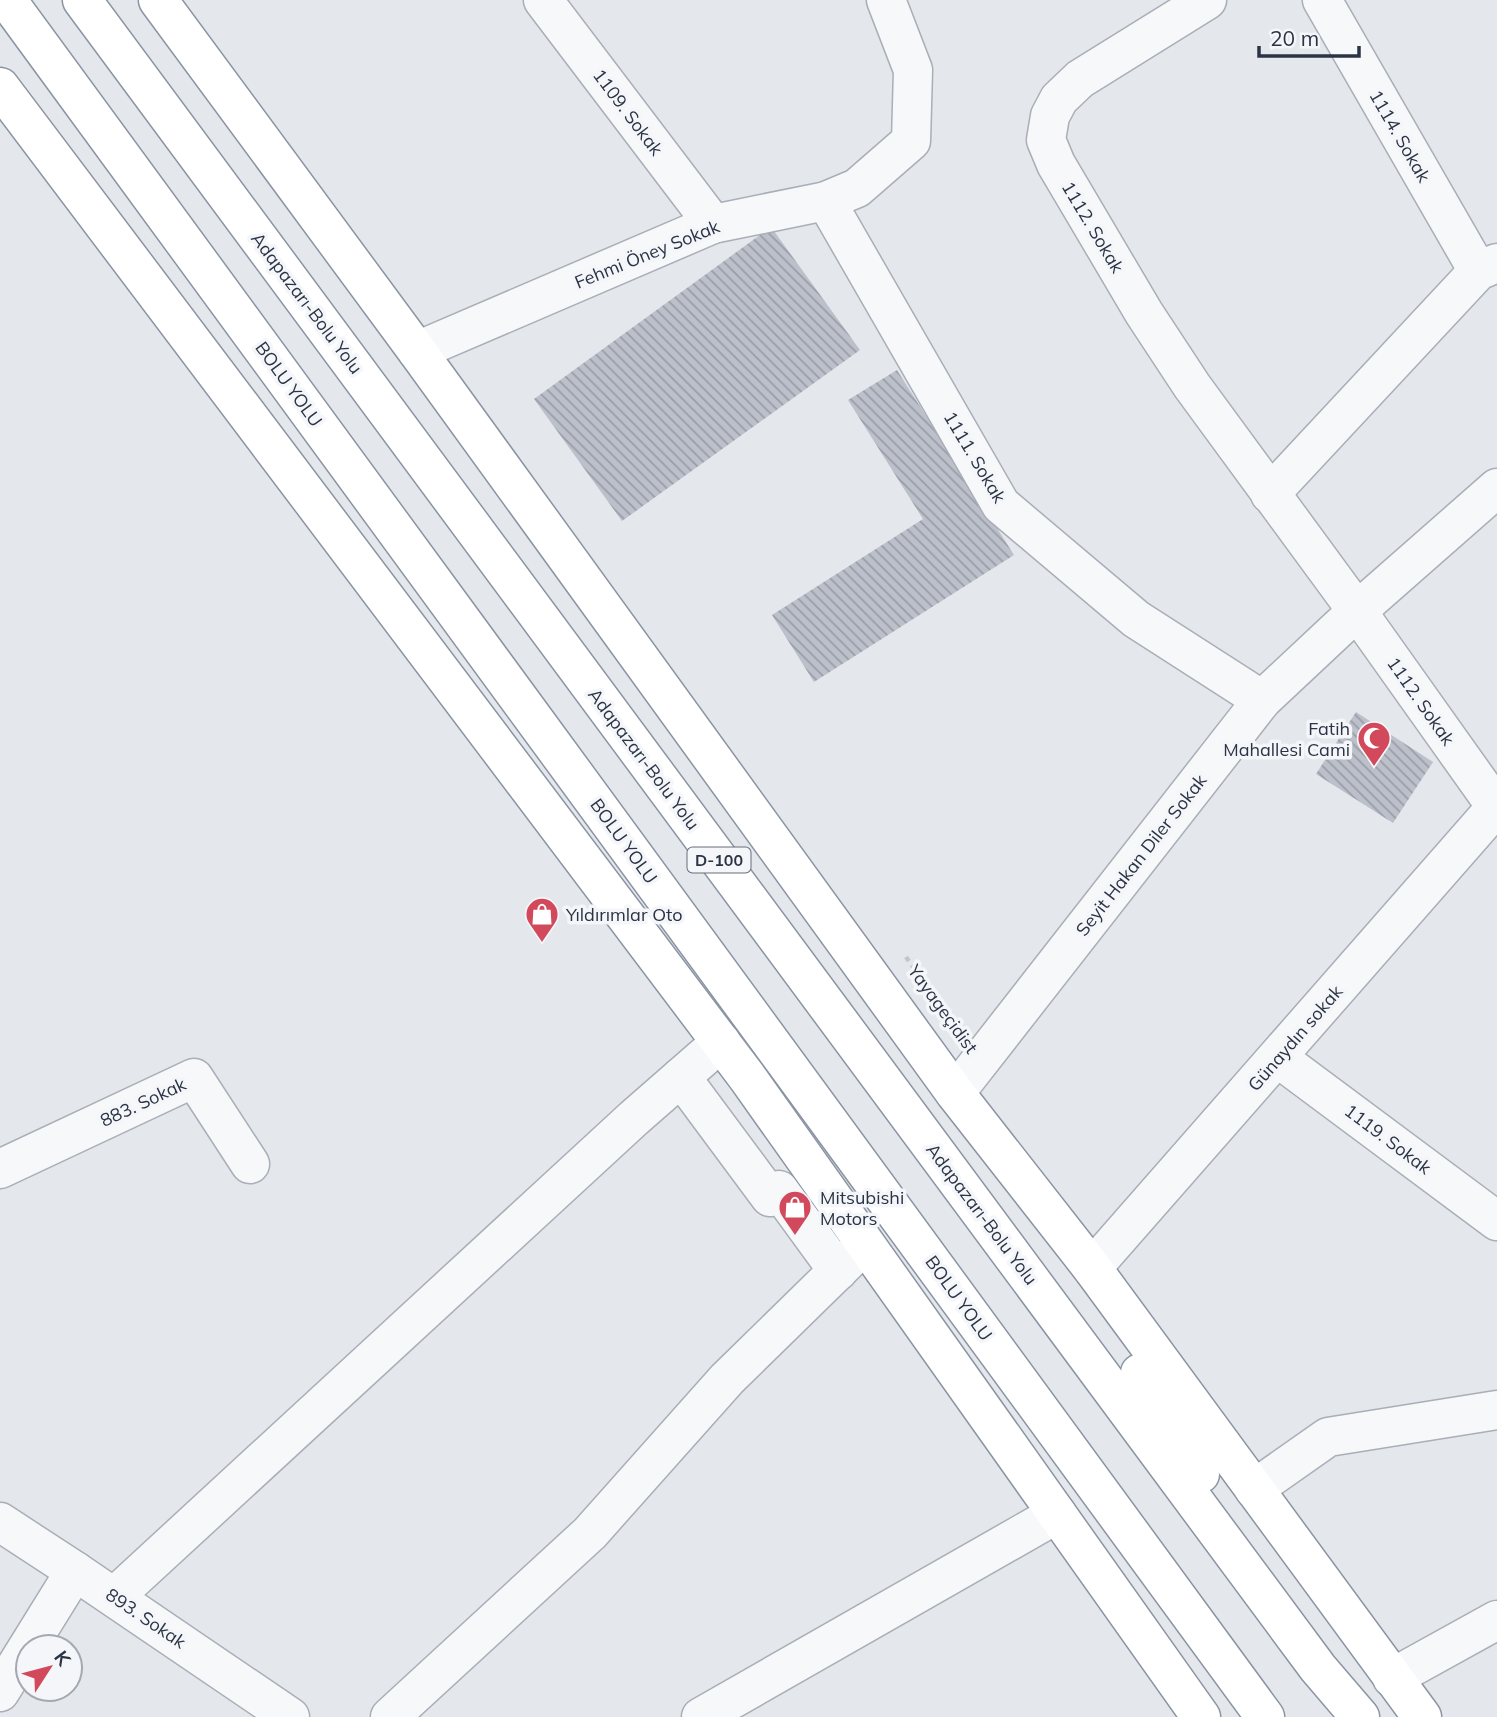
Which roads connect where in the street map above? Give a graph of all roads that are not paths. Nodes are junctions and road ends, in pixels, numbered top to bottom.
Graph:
1 (8, 0) edge
2 (82, 0) edge
3 (158, 0) edge
4 (542, 0) edge
5 (886, 0) edge
6 (1207, 0) edge
7 (1322, 0) edge
8 (0, 88) edge
9 (826, 201) junction
10 (713, 223) junction
11 (1487, 267) edge
12 (416, 351) junction
13 (1497, 488) edge
14 (1270, 494) junction
15 (1357, 611) junction
16 (1262, 700) junction
17 (1497, 807) edge
18 (721, 1042) junction
19 (1278, 1058) junction
20 (681, 1077) junction
21 (956, 1093) junction
22 (1010, 1163) junction
23 (250, 1164) dead end
24 (0, 1168) edge
25 (1497, 1221) edge
26 (864, 1245) junction
27 (1092, 1268) junction
28 (838, 1271) junction
29 (1497, 1410) edge
30 (1254, 1489) junction
31 (1056, 1514) junction
32 (4, 1533) edge
33 (75, 1570) junction
34 (1167, 1582) junction
35 (114, 1597) junction
36 (1497, 1620) edge
37 (1284, 1622) junction
38 (1392, 1678) junction
39 (0, 1692) edge
40 (289, 1717) edge
41 (390, 1717) edge
42 (701, 1717) edge
43 (1201, 1717) edge
44 (1265, 1717) edge
45 (1360, 1717) edge
46 (1422, 1717) edge

1 - 34 highway, BOLU YOLU
2 - 37 highway, Adapazarı-Bolu Yolu / D-100
3 - 12 highway
4 - 10 street, 1109. Sokak
5 - 9 street, Fehmi Öney Sokak
6 - 14 street, 1112. Sokak
7 - 11 street, 1114. Sokak
8 - 18 highway
9 - 10 street, Fehmi Öney Sokak
9 - 16 street, 1111. Sokak
10 - 12 street, Fehmi Öney Sokak
11 - 14 street
12 - 21 highway
13 - 15 street, Seyit Hakan Diler Sokak
14 - 15 street, 1112. Sokak
15 - 16 street, Seyit Hakan Diler Sokak
15 - 17 street, 1112. Sokak
16 - 21 street, Seyit Hakan Diler Sokak
17 - 19 street, Günaydın sokak
18 - 20 street
18 - 26 highway
19 - 25 street, 1119. Sokak
19 - 27 street, Günaydın sokak
20 - 28 street
20 - 35 street
21 - 22 highway
22 - 27 highway
22 - 37 highway
23 - 24 street, 883. Sokak
26 - 28 street
26 - 31 highway
26 - 34 highway
27 - 30 highway
28 - 41 street
29 - 30 street
30 - 38 highway
31 - 42 street
31 - 43 highway
32 - 33 street, 893. Sokak
33 - 35 street, 893. Sokak
33 - 39 street
34 - 44 highway, BOLU YOLU
35 - 40 street, 893. Sokak
36 - 38 street
37 - 45 highway, Adapazarı-Bolu Yolu / D-100
38 - 46 highway

